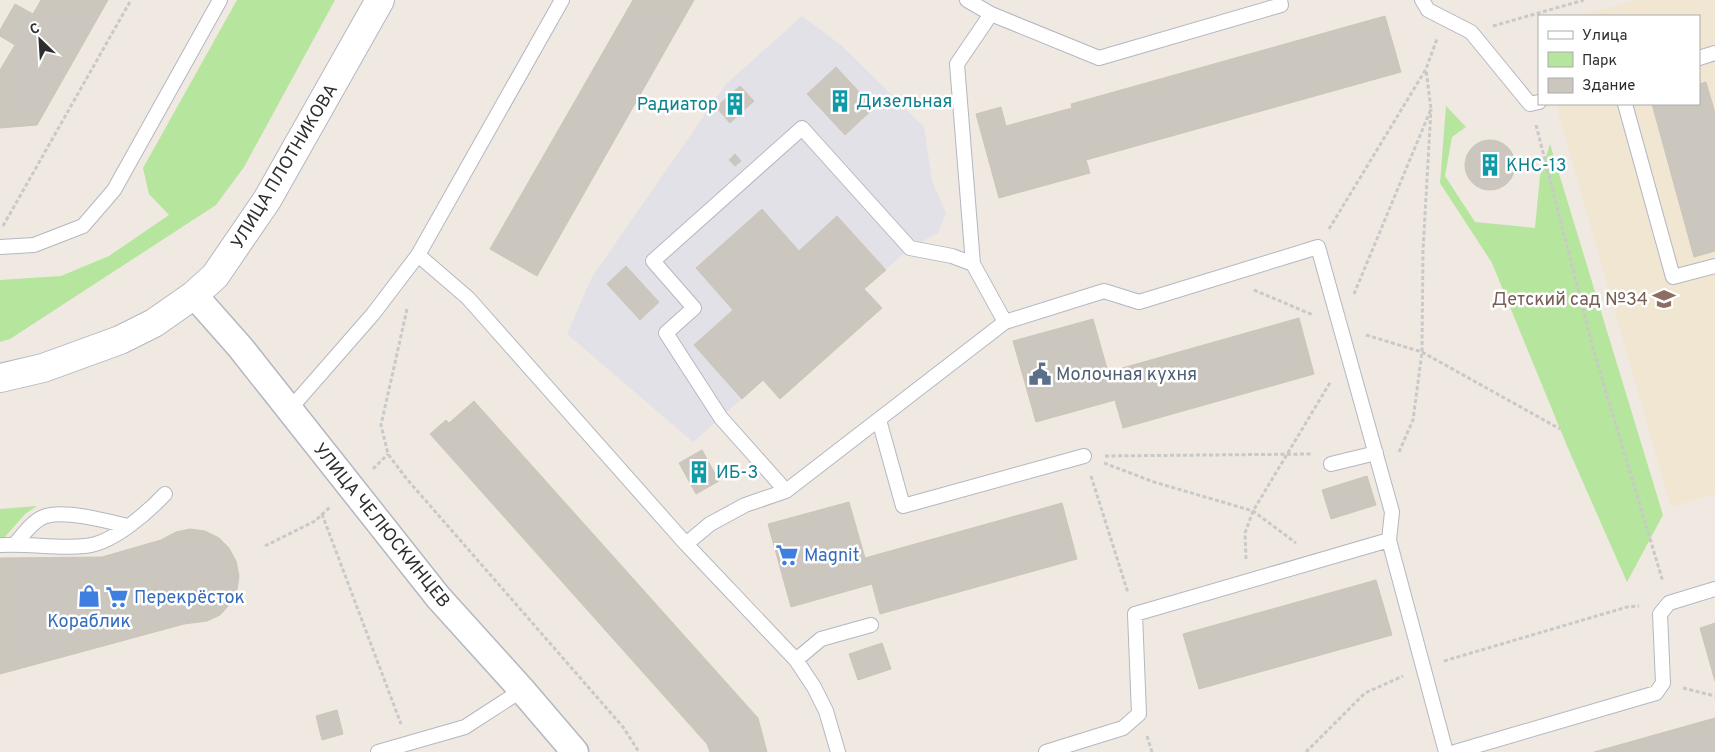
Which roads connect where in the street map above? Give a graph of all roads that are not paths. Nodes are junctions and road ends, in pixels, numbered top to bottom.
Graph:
1 (220, 0) edge
2 (380, 0) edge
3 (562, 0) edge
4 (967, 0) edge
5 (1280, 0) edge
6 (1422, 0) edge
7 (991, 14) junction
8 (1715, 53) edge
9 (1700, 58) edge
10 (1534, 103) edge
11 (1625, 105) edge
12 (0, 247) edge
13 (418, 255) junction
14 (973, 264) junction
15 (1715, 266) edge
16 (194, 295) junction
17 (1005, 322) junction
18 (0, 378) edge
19 (290, 409) junction
20 (879, 420) junction
21 (1376, 453) junction
22 (1084, 456) road end
23 (1331, 464) road end
24 (786, 491) junction
25 (165, 494) dead end
26 (127, 526) junction
27 (1390, 540) junction
28 (14, 544) junction
29 (686, 544) junction
30 (0, 545) edge
31 (1715, 589) edge
32 (871, 625) dead end
33 (796, 660) junction
34 (522, 690) junction
35 (378, 752) edge
36 (575, 752) edge
37 (838, 752) edge
38 (1046, 752) edge
39 (1446, 752) edge
40 (1455, 752) edge

1 - 12 lane
2 - 16 main road, УЛИЦА ПЛОТНИКОВА
3 - 13 lane
4 - 7 lane
5 - 7 lane
6 - 10 lane
7 - 14 lane
8 - 9 lane
11 - 15 lane
13 - 19 lane
13 - 29 lane
14 - 17 lane
14 - 24 lane
16 - 18 main road, УЛИЦА ПЛОТНИКОВА
16 - 19 street, УЛИЦА ЧЕЛЮСКИНЦЕВ
17 - 20 lane
17 - 21 lane
19 - 34 street, УЛИЦА ЧЕЛЮСКИНЦЕВ
20 - 22 lane
20 - 24 lane
21 - 23 lane
21 - 27 lane
24 - 29 lane
25 - 26 lane
26 - 28 lane
26 - 28 lane
27 - 38 lane
27 - 39 lane
28 - 30 lane
29 - 33 lane
31 - 40 lane
32 - 33 lane
33 - 37 lane
34 - 35 lane
34 - 36 street, УЛИЦА ЧЕЛЮСКИНЦЕВ

